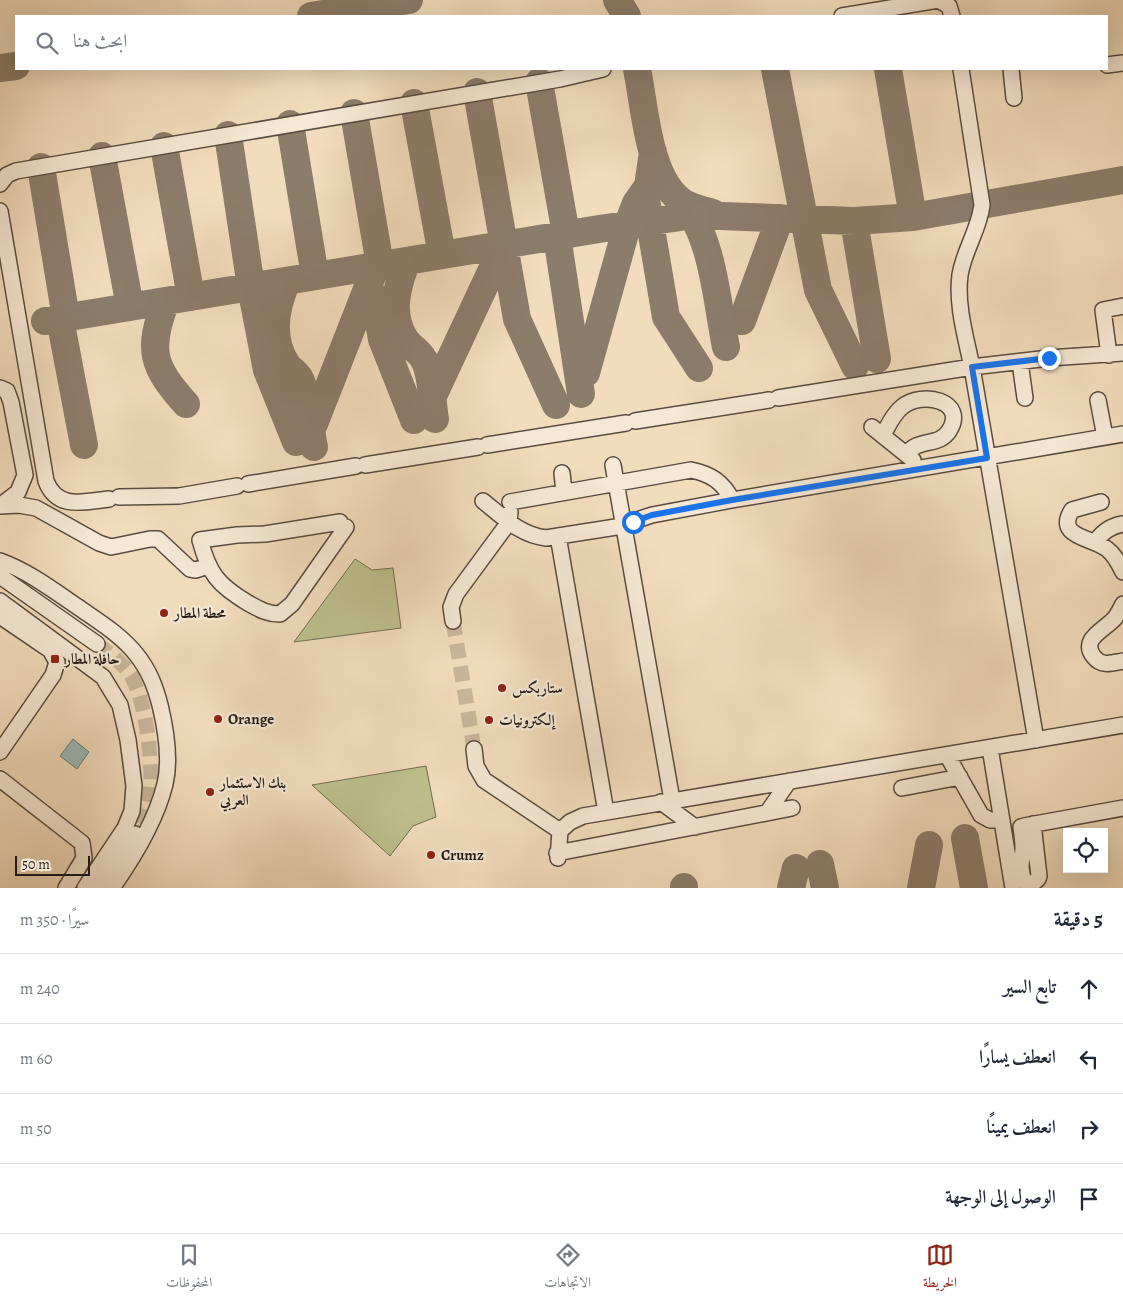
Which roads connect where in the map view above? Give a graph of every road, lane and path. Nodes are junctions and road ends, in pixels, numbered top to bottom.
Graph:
1 (848, 15) edge
2 (952, 15) edge
3 (1123, 63) edge
4 (1108, 65) edge
5 (599, 70) edge
6 (961, 70) edge
7 (1011, 70) edge
8 (1014, 98) dead end
9 (0, 184) edge
10 (0, 211) edge
11 (1123, 306) edge
12 (1116, 354) edge
13 (1020, 362) junction
14 (972, 367) junction
15 (0, 388) edge
16 (1025, 398) dead end
17 (1098, 400) dead end
18 (1123, 434) edge
19 (1105, 438) junction
20 (907, 454) junction
21 (987, 458) junction
22 (613, 464) dead end
23 (916, 469) junction
24 (562, 473) dead end
25 (616, 483) junction
26 (564, 492) junction
27 (732, 500) junction
28 (483, 501) dead end
29 (1102, 502) dead end
30 (0, 506) edge
31 (509, 522) junction
32 (1123, 524) edge
33 (624, 525) junction
34 (558, 536) junction
35 (1095, 542) junction
36 (0, 561) edge
37 (208, 566) junction
38 (1123, 572) edge
39 (0, 576) edge
40 (0, 601) edge
41 (1123, 604) edge
42 (0, 616) edge
43 (453, 621) tunnel mouth
44 (98, 644) tunnel mouth
45 (1123, 661) edge
46 (1123, 725) edge
47 (1036, 740) junction
48 (990, 748) junction
49 (474, 750) tunnel mouth
50 (0, 752) edge
51 (948, 755) junction
52 (960, 777) junction
53 (0, 779) edge
54 (789, 781) junction
55 (902, 788) dead end
56 (666, 801) junction
57 (792, 808) dead end
58 (1123, 810) edge
59 (606, 812) junction
60 (767, 813) junction
61 (1002, 825) junction
62 (695, 827) junction
63 (560, 831) junction
64 (135, 833) tunnel mouth
65 (66, 888) edge
66 (85, 888) edge
67 (102, 888) edge
68 (112, 888) edge
69 (1013, 888) edge

1 - 2 lane
3 - 4 lane
5 - 9 lane
6 - 14 lane
7 - 8 lane
10 - 14 lane
11 - 12 lane
12 - 13 lane
13 - 14 lane
13 - 16 lane
14 - 21 lane
15 - 30 lane
17 - 19 lane
18 - 19 lane
19 - 21 lane
20 - 20 lane
20 - 23 lane
21 - 23 lane
21 - 47 lane
22 - 25 lane
23 - 27 lane
24 - 26 lane
25 - 26 lane
25 - 27 lane
25 - 33 lane
26 - 31 lane
27 - 33 lane
28 - 31 lane
29 - 35 lane
30 - 37 lane
31 - 34 lane
31 - 43 lane
32 - 35 lane
33 - 34 lane
33 - 56 lane
34 - 59 lane
35 - 38 lane
36 - 68 lane
37 - 37 lane
39 - 44 lane
40 - 66 lane
41 - 45 lane
42 - 50 lane
46 - 47 lane
47 - 48 lane
48 - 51 lane
48 - 61 lane
49 - 63 lane
51 - 52 lane
51 - 54 lane
52 - 55 lane
52 - 61 lane
53 - 65 lane
54 - 56 lane
54 - 60 lane
56 - 59 lane
56 - 62 lane
57 - 60 lane
58 - 61 lane
59 - 63 lane
60 - 62 lane
61 - 69 lane
62 - 63 lane
64 - 67 lane

